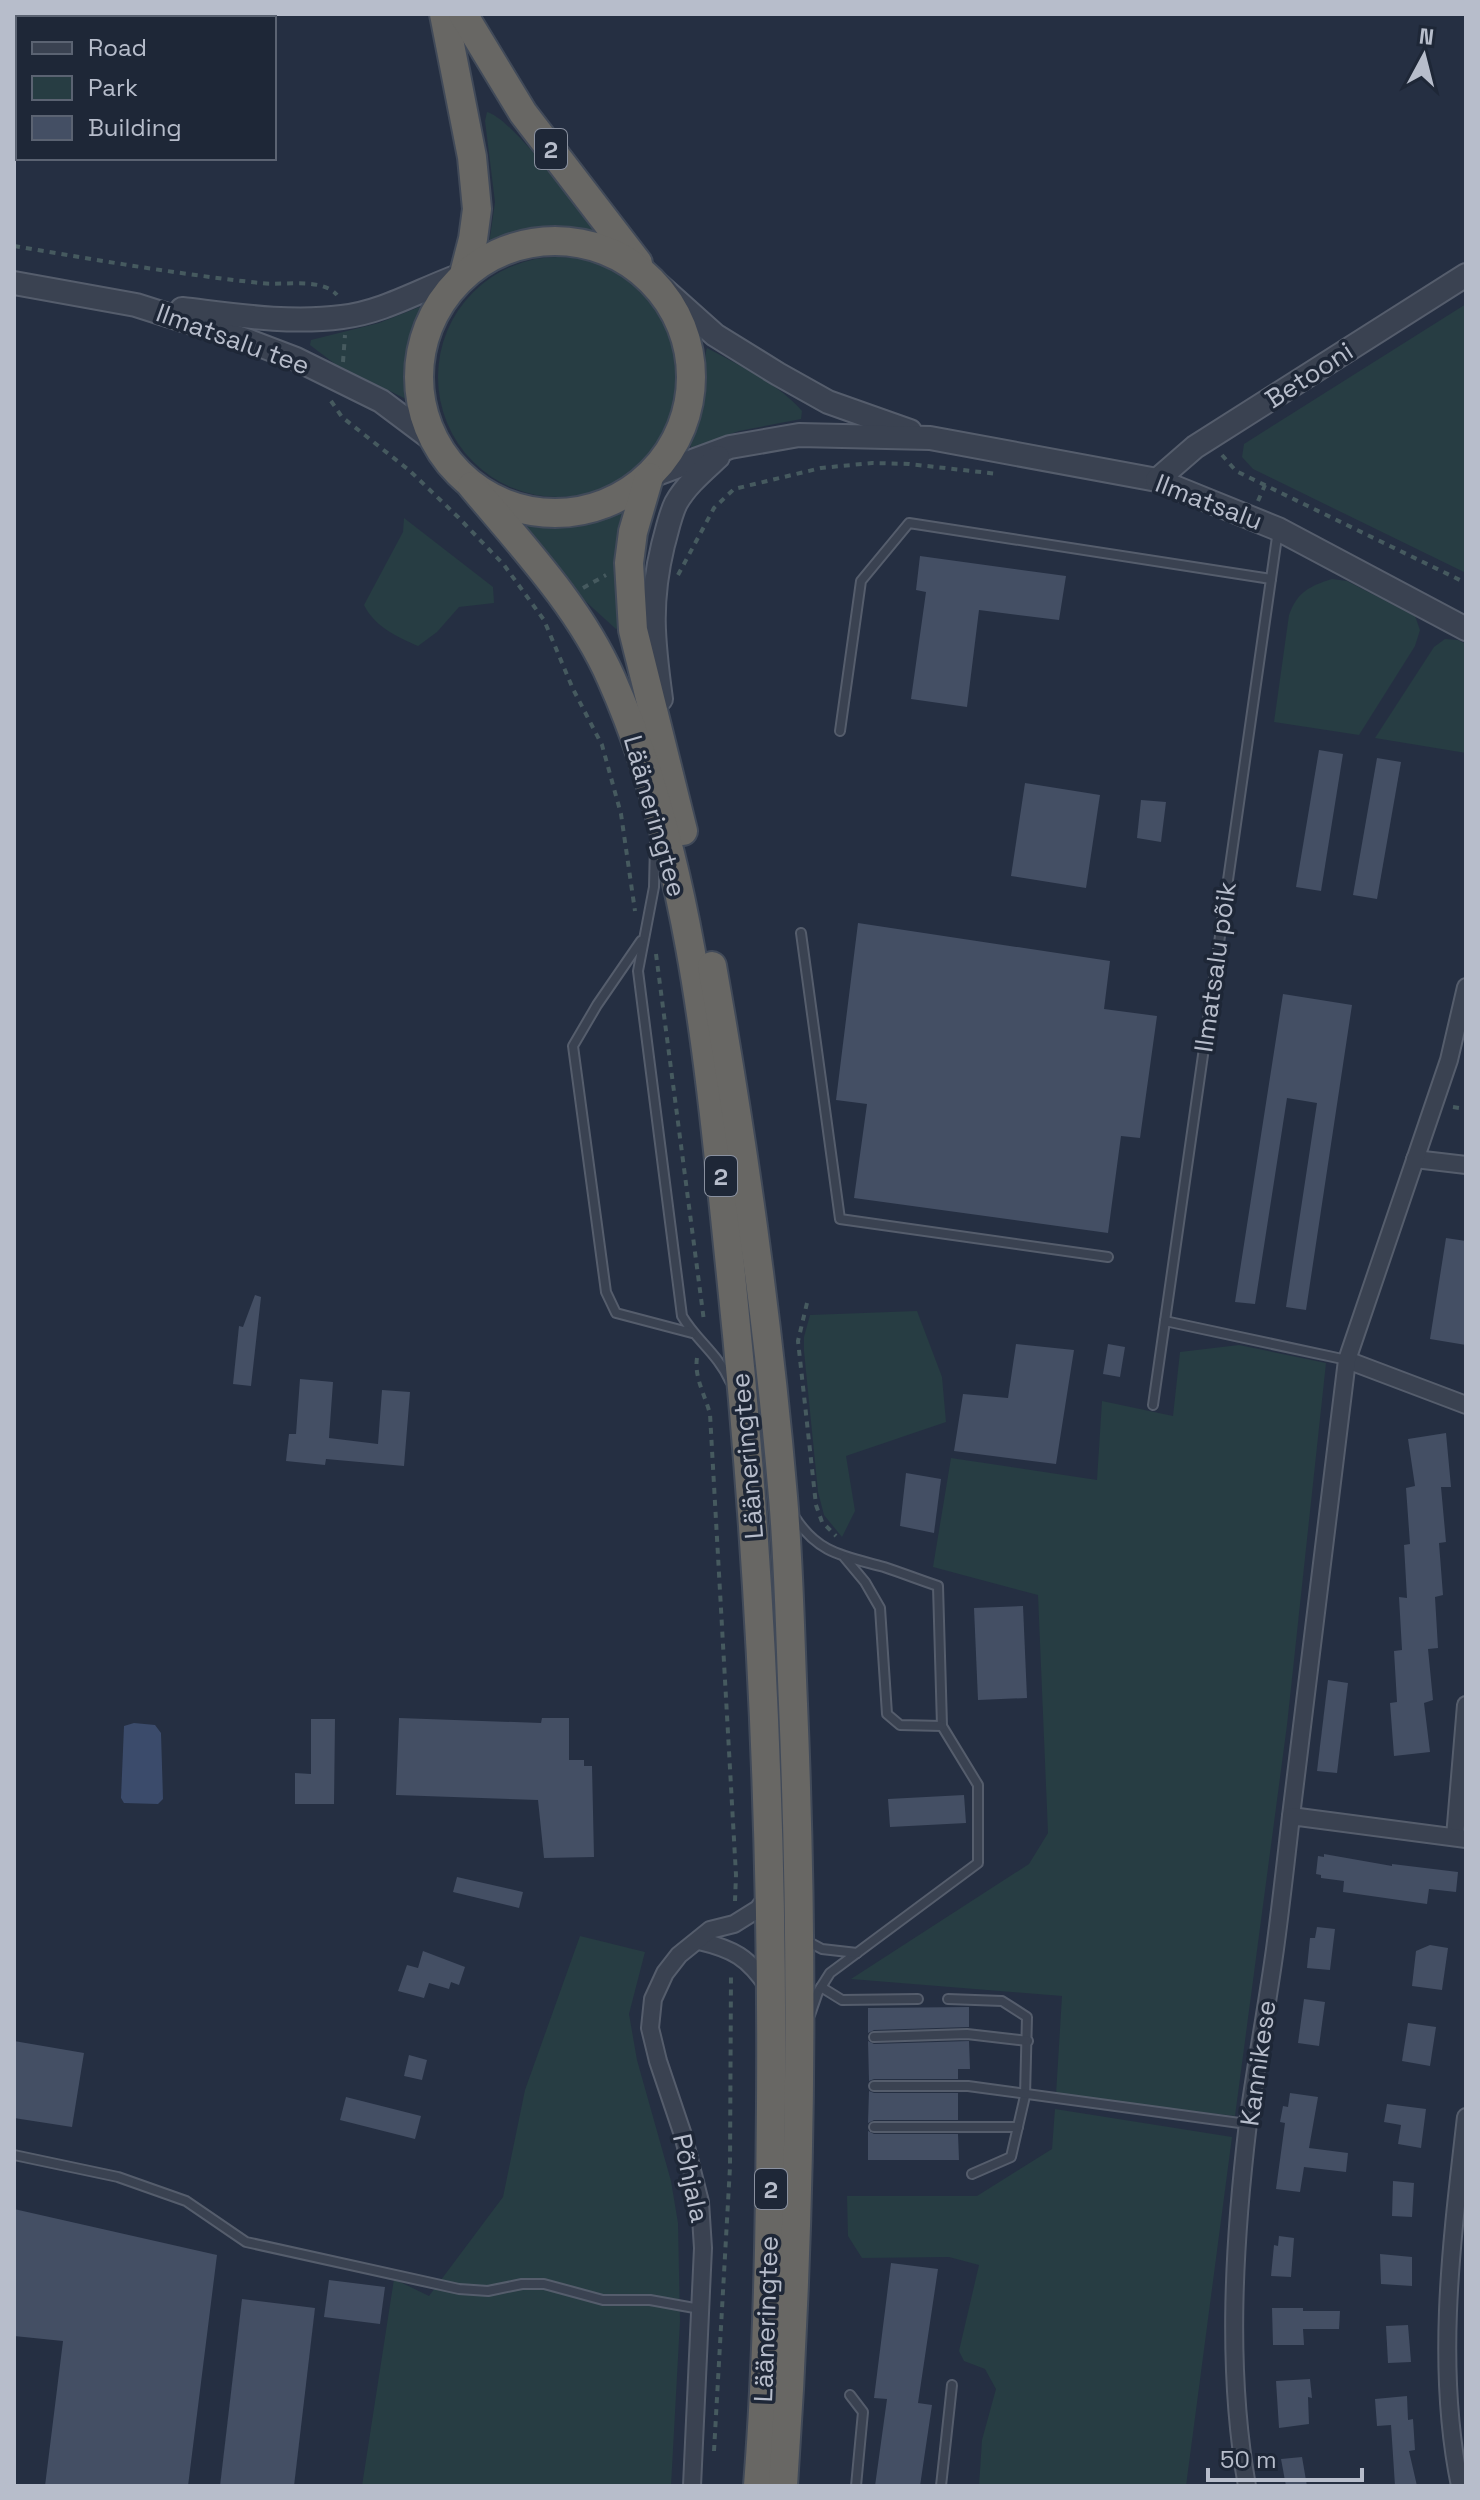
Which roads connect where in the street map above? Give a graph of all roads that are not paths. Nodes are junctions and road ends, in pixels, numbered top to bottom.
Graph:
1 (444, 14) edge
2 (463, 14) edge
3 (464, 274) junction
4 (1466, 275) edge
5 (649, 276) junction
6 (14, 283) edge
7 (136, 305) junction
8 (930, 438) junction
9 (433, 440) junction
10 (730, 447) junction
11 (649, 477) junction
12 (1157, 480) junction
13 (472, 486) junction
14 (1278, 529) junction
15 (642, 576) junction
16 (1271, 579) junction
17 (1466, 629) edge
18 (840, 731) dead end
19 (642, 764) junction
20 (651, 821) dead end
21 (653, 835) dead end
22 (801, 933) dead end
23 (644, 937) junction
24 (1466, 987) edge
25 (1415, 1159) junction
26 (1466, 1165) edge
27 (1108, 1257) dead end
28 (1165, 1321) junction
29 (692, 1333) junction
30 (1347, 1360) junction
31 (1153, 1405) dead end
32 (1466, 1405) edge
33 (744, 1418) junction
34 (784, 1501) junction
35 (847, 1559) junction
36 (1466, 1705) edge
37 (942, 1726) junction
38 (1291, 1816) junction
39 (1460, 1838) edge
40 (774, 1898) junction
41 (796, 1932) junction
42 (699, 1941) junction
43 (857, 1953) junction
44 (821, 1987) junction
45 (772, 1993) junction
46 (918, 1999) dead end
47 (948, 1999) dead end
48 (874, 2037) dead end
49 (1028, 2041) junction
50 (874, 2086) dead end
51 (1025, 2096) junction
52 (800, 2115) junction
53 (1466, 2117) edge
54 (1248, 2124) junction
55 (874, 2127) dead end
56 (1018, 2127) junction
57 (14, 2155) edge
58 (972, 2174) dead end
59 (701, 2309) junction
60 (952, 2385) dead end
61 (850, 2395) dead end
62 (692, 2486) edge
63 (758, 2486) edge
64 (783, 2486) edge
65 (856, 2486) edge
66 (941, 2486) edge
67 (1247, 2486) edge
68 (1460, 2486) edge

1 - 3 highway
2 - 5 highway, 2
3 - 5 highway
3 - 7 street
3 - 9 highway
4 - 12 street, Betooni
5 - 8 street, Ilmatsalu
5 - 11 highway
6 - 7 street, Ilmatsalu tee
7 - 9 street, Ilmatsalu tee
8 - 10 street, Ilmatsalu
8 - 12 street, Ilmatsalu
9 - 13 highway
10 - 11 street, Ilmatsalu
10 - 15 street
11 - 13 highway
11 - 15 highway, Lääneringtee / 2
12 - 14 street, Ilmatsalu
13 - 19 highway, Lääneringtee / 2
14 - 16 lane, Ilmatsalu põik
14 - 17 street, Ilmatsalu
15 - 34 highway, Lääneringtee / 2
16 - 18 lane
16 - 28 lane, Ilmatsalu põik
19 - 20 lane
19 - 33 highway, Lääneringtee / 2
21 - 23 lane
22 - 27 lane
23 - 29 lane
23 - 29 lane
24 - 25 street, Kannikese
25 - 26 street
25 - 30 street, Kannikese
28 - 30 lane
28 - 31 lane, Ilmatsalu põik
29 - 33 lane
30 - 32 street
30 - 38 street, Kannikese
33 - 40 highway, Lääneringtee / 2
34 - 35 lane
34 - 41 highway, Lääneringtee / 2
35 - 37 lane
35 - 37 lane
36 - 39 street
37 - 43 lane
38 - 39 street
38 - 54 street, Kannikese
40 - 42 street, Põhjala
40 - 45 highway, Lääneringtee / 2
41 - 43 lane
41 - 52 highway, Lääneringtee / 2
42 - 45 street
42 - 59 street, Põhjala
43 - 44 lane
44 - 46 lane
44 - 52 lane
45 - 63 highway, Lääneringtee / 2
47 - 49 lane
48 - 49 lane
49 - 51 lane
50 - 51 lane
51 - 54 lane
51 - 56 lane
52 - 64 highway, Lääneringtee / 2
53 - 68 street
54 - 67 street, Kannikese
55 - 56 lane
56 - 58 lane
57 - 59 lane
59 - 62 street, Põhjala
60 - 66 lane
61 - 65 lane

